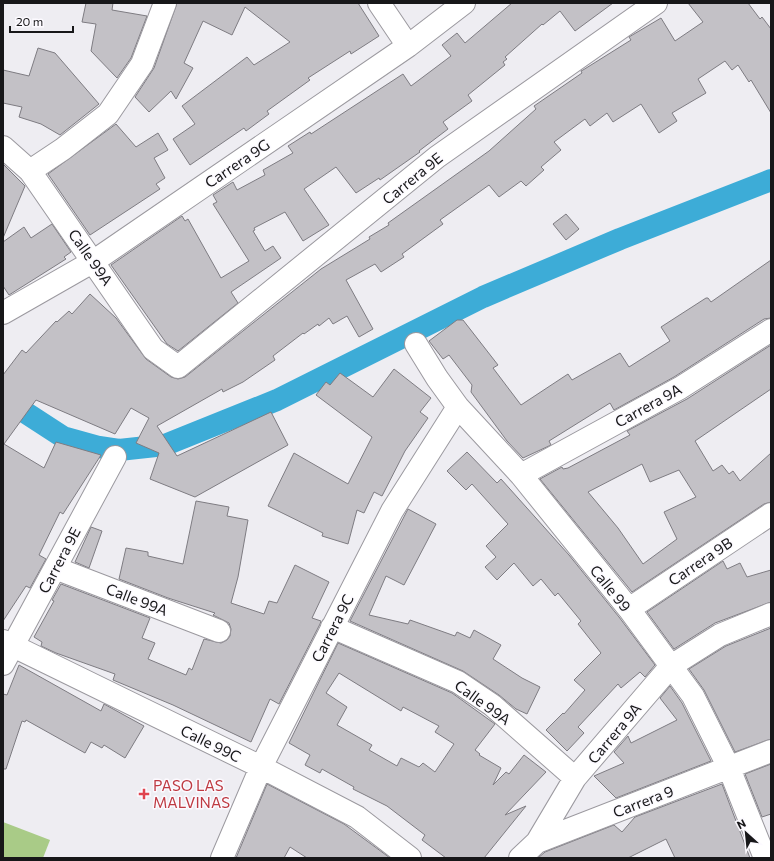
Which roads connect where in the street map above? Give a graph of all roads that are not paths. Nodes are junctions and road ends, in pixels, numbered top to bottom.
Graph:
1 (165, 3) edge
2 (379, 3) edge
3 (464, 3) edge
4 (656, 3) edge
5 (408, 46) junction
6 (3, 147) edge
7 (30, 171) junction
8 (94, 260) junction
9 (3, 313) edge
10 (771, 330) edge
11 (416, 344) dead end
12 (178, 367) joint
13 (458, 407) junction
14 (114, 456) dead end
15 (521, 475) junction
16 (771, 514) edge
17 (55, 568) junction
18 (629, 609) junction
19 (771, 614) edge
20 (332, 627) junction
21 (219, 631) dead end
22 (6, 651) edge
23 (671, 666) junction
24 (771, 751) edge
25 (261, 767) junction
26 (729, 768) junction
27 (570, 787) junction
28 (584, 824) junction
29 (537, 842) junction
30 (222, 858) edge
31 (410, 858) edge
32 (520, 858) edge
33 (765, 858) edge

1 - 7 street
2 - 5 street
3 - 5 street, Carrera 9G
4 - 12 street, Carrera 9E
5 - 8 street, Carrera 9G
6 - 7 street, Calle 99A
7 - 8 street, Calle 99A
8 - 9 street, Carrera 9G
8 - 12 street, Calle 99A
10 - 15 street, Carrera 9A
11 - 13 street, Calle 99
13 - 15 street, Calle 99
13 - 20 street, Carrera 9C
14 - 17 street, Carrera 9E
15 - 18 street, Calle 99
16 - 18 street, Carrera 9B
17 - 21 street, Calle 99A
17 - 22 street, Carrera 9E
18 - 23 street, Calle 99
19 - 23 street, Carrera 9A
20 - 25 street, Carrera 9C
20 - 27 street, Calle 99A
22 - 25 street, Calle 99C
23 - 26 street, Calle 99
23 - 27 street, Carrera 9A
24 - 26 street, Carrera 9
25 - 30 street, Carrera 9C
25 - 31 street, Calle 99C
26 - 28 street, Carrera 9
26 - 33 street, Calle 99
27 - 28 street
27 - 29 street, Carrera 9A
28 - 29 street, Carrera 9
29 - 32 street, Carrera 9

